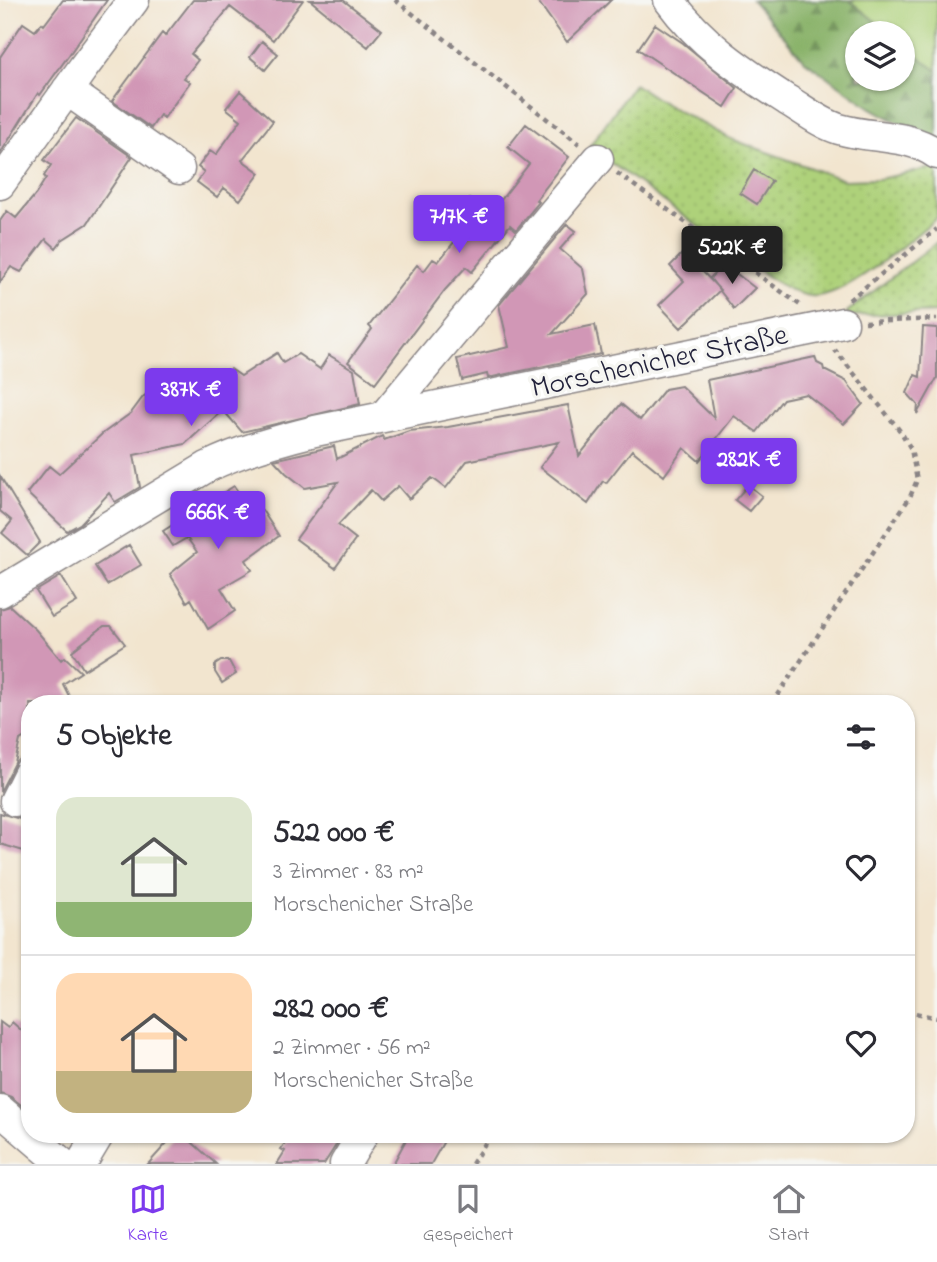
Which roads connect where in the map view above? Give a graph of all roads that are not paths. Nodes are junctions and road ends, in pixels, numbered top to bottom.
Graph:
1 (134, 0) edge
2 (669, 0) edge
3 (67, 89) junction
4 (937, 154) edge
5 (598, 159) dead end
6 (179, 169) dead end
7 (0, 184) edge
8 (830, 325) road end
9 (383, 417) junction
10 (0, 592) edge
11 (0, 1110) edge
12 (21, 1128) edge
13 (38, 1143) edge
14 (94, 1143) edge
15 (358, 1143) edge
16 (62, 1164) edge
17 (81, 1164) edge
18 (345, 1164) edge

1 - 3 street
2 - 4 street
3 - 6 street
3 - 7 street
5 - 9 street
8 - 9 street, Morschenicher Straße
9 - 10 street, Morschenicher Straße
11 - 12 street
13 - 16 street
14 - 17 street
15 - 18 street

